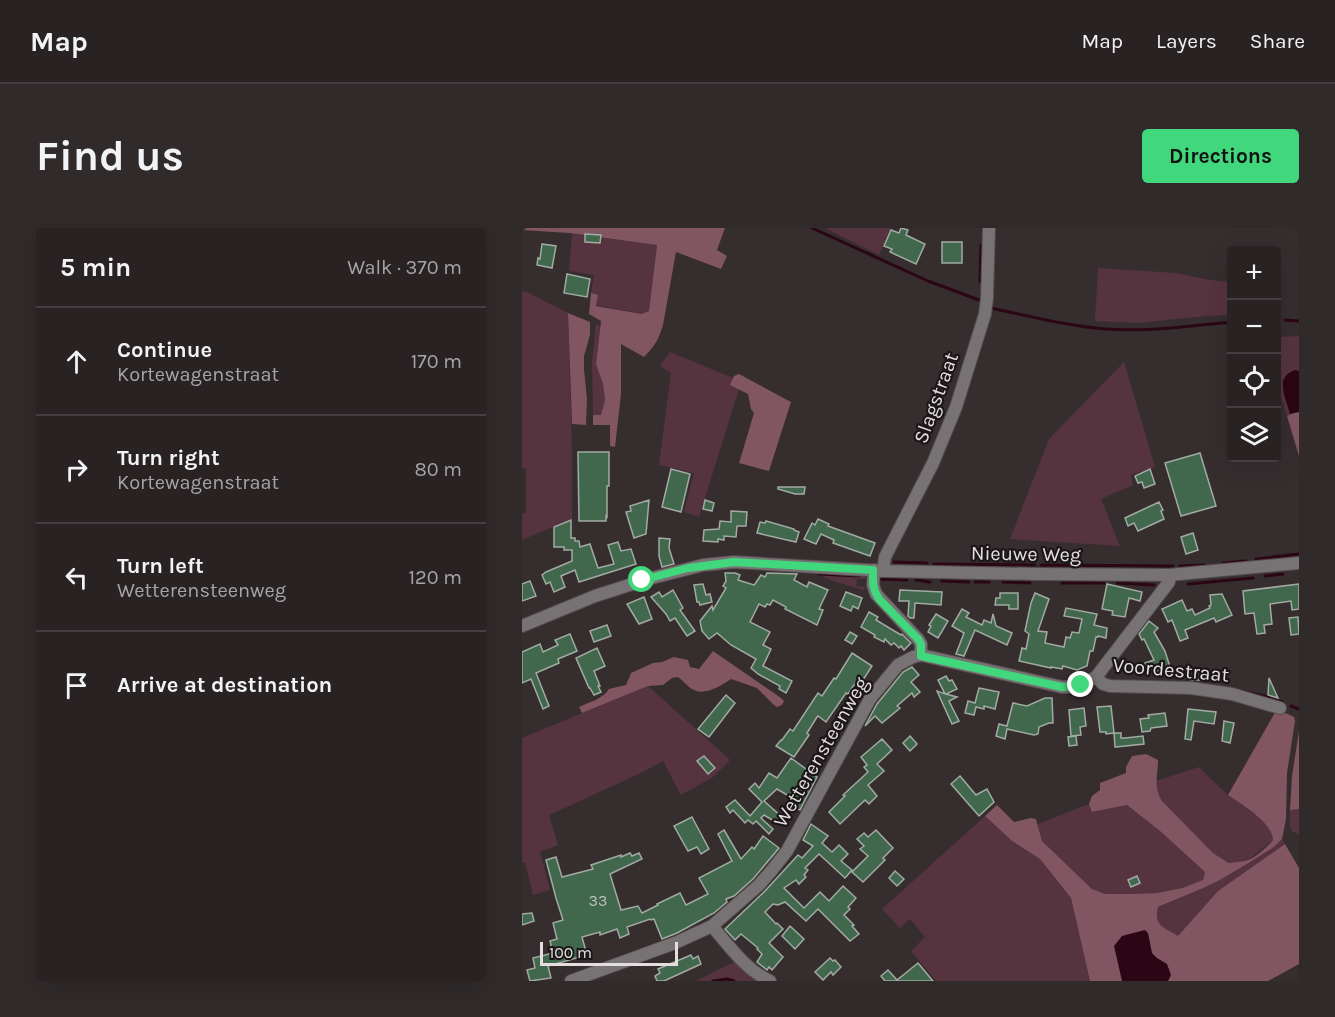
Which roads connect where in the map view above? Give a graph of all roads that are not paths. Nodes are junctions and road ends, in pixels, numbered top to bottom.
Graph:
1 (989, 228) edge
2 (1299, 562) edge
3 (878, 570) junction
4 (1169, 575) junction
5 (522, 626) edge
6 (921, 656) junction
7 (1096, 677) junction
8 (1280, 708) dead end
9 (712, 926) junction
10 (571, 981) edge
11 (770, 981) edge

1 - 3 street, Slagstraat
2 - 4 street
3 - 4 street, Nieuwe Weg
3 - 5 street, Nieuwe Weg
3 - 6 street
4 - 7 street
6 - 7 street
6 - 9 street, Wetterensteenweg
7 - 8 street, Voordestraat
9 - 10 street, Wetterensteenweg
9 - 11 street

